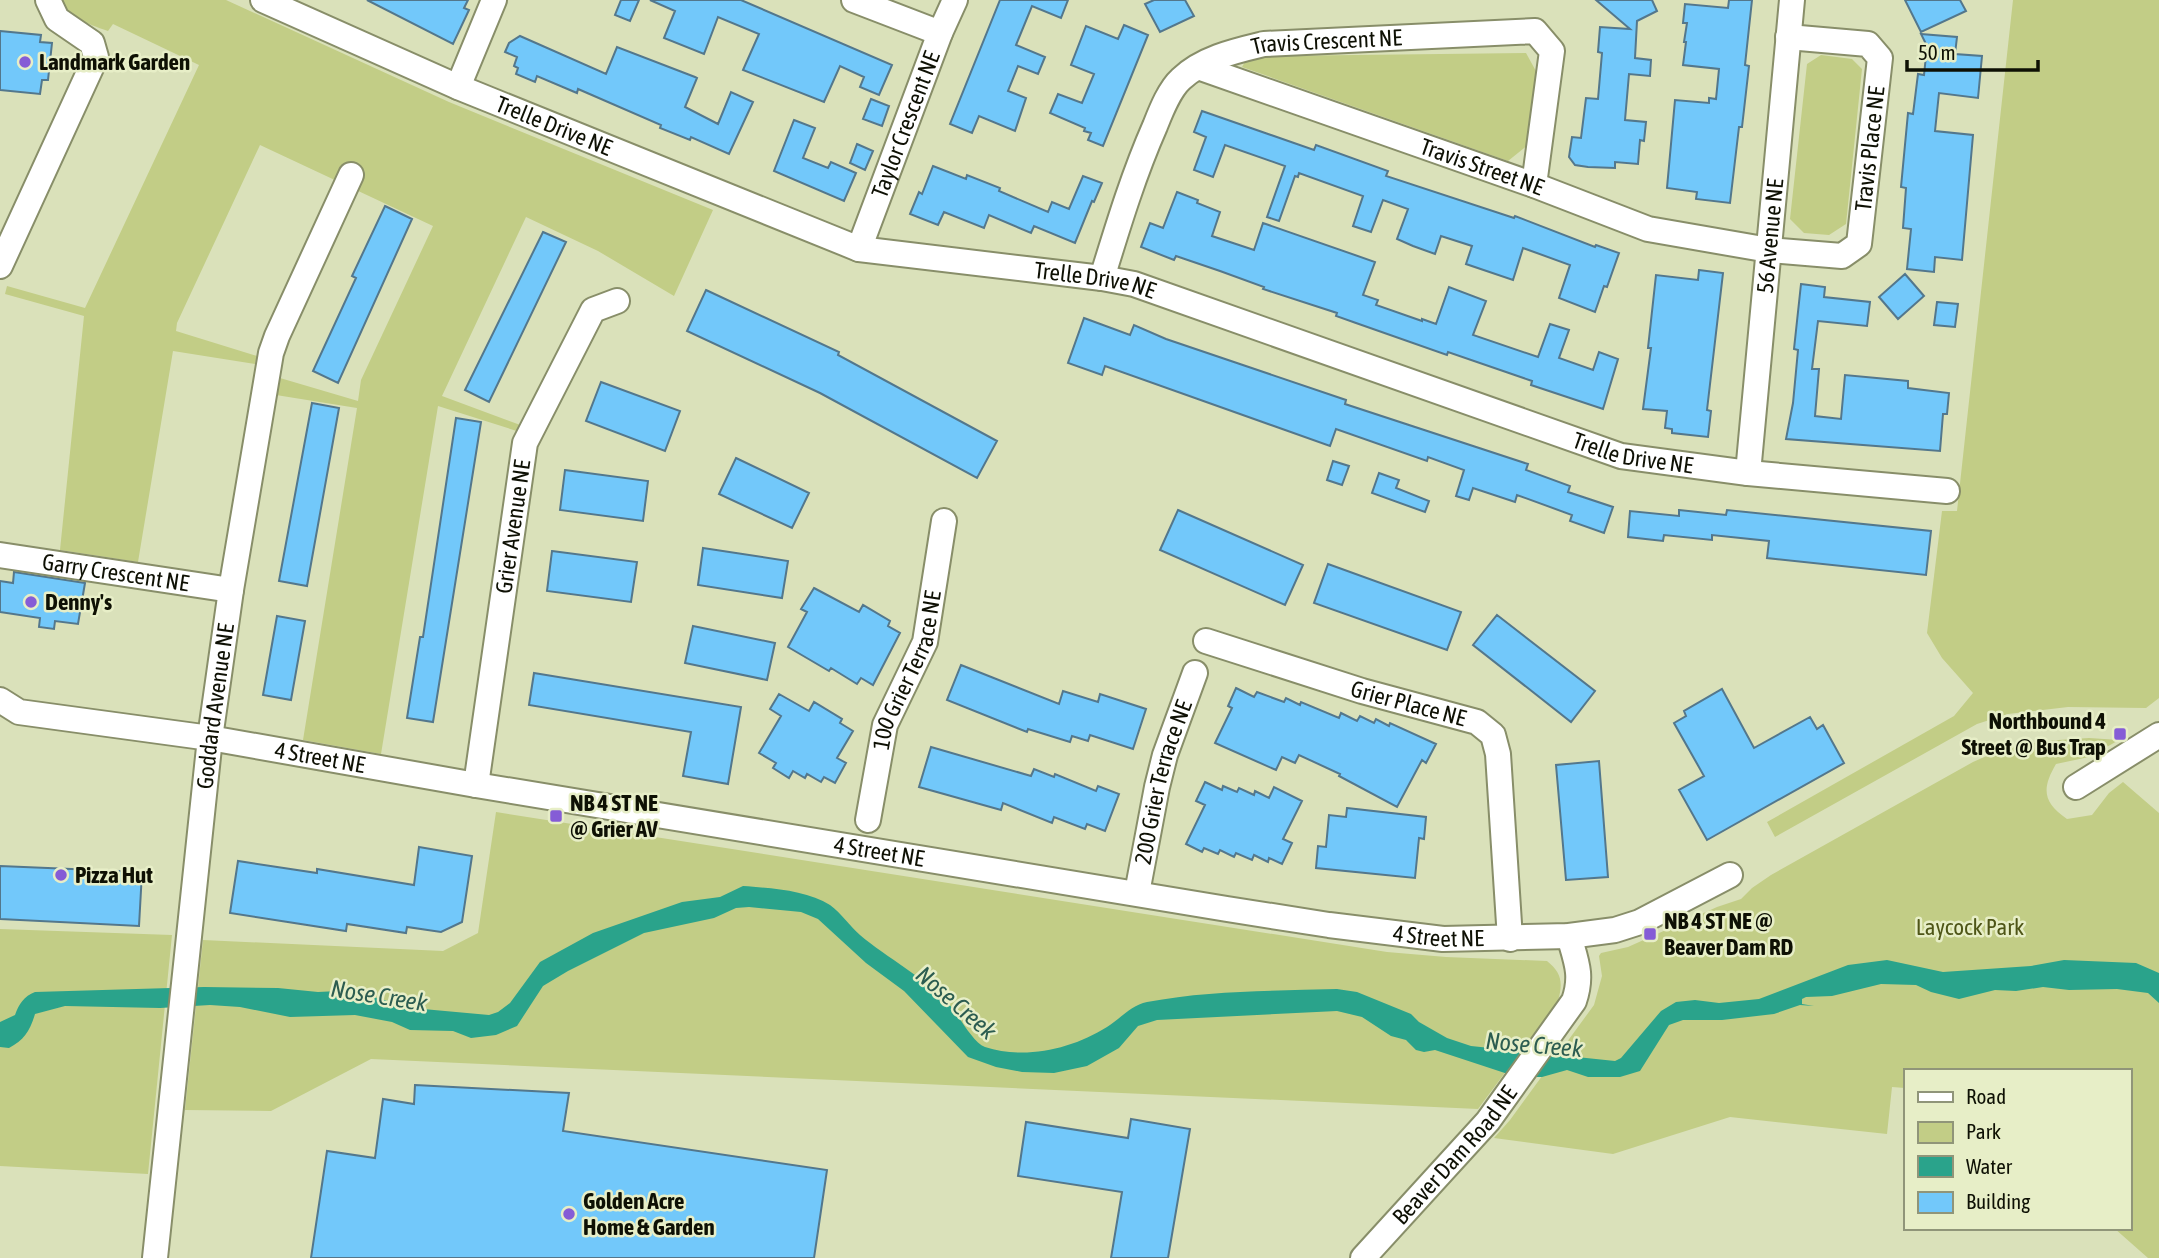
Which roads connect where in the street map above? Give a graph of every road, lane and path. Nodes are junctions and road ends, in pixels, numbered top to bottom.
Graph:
1 (48, 0) edge
2 (263, 0) edge
3 (494, 0) edge
4 (854, 0) edge
5 (955, 0) edge
6 (1792, 0) edge
7 (940, 33) junction
8 (1788, 37) junction
9 (1198, 67) junction
10 (458, 87) junction
11 (351, 175) dead end
12 (1534, 185) junction
13 (859, 249) junction
14 (1769, 250) junction
15 (0, 266) edge
16 (1101, 278) junction
17 (617, 301) dead end
18 (1748, 473) junction
19 (1947, 491) dead end
20 (944, 521) dead end
21 (0, 555) edge
22 (231, 590) junction
23 (1206, 641) dead end
24 (1195, 673) dead end
25 (6, 711) edge
26 (2159, 736) edge
27 (210, 738) junction
28 (476, 785) junction
29 (2076, 787) dead end
30 (868, 820) dead end
31 (1730, 875) dead end
32 (1137, 893) junction
33 (1569, 936) junction
34 (1510, 939) junction
35 (155, 1258) edge
36 (1363, 1258) edge

1 - 15 street
2 - 10 street, Trelle Drive NE
3 - 10 street
4 - 7 street
5 - 7 street, Taylor Crescent NE
6 - 8 street, 56 Avenue NE
7 - 13 street, Taylor Crescent NE
8 - 14 street, 56 Avenue NE
8 - 14 street, Travis Place NE
9 - 12 street, Travis Street NE
9 - 12 street, Travis Crescent NE
9 - 16 street, Travis Crescent NE
10 - 13 street, Trelle Drive NE
11 - 22 street, Goddard Avenue NE
12 - 14 street, Travis Street NE
13 - 16 street, Trelle Drive NE
14 - 18 street, 56 Avenue NE
16 - 18 street, Trelle Drive NE
17 - 28 street, Grier Avenue NE
18 - 19 street, Trelle Drive NE
20 - 30 street, 100 Grier Terrace NE
21 - 22 street, Garry Crescent NE
22 - 27 street, Goddard Avenue NE
23 - 34 street, Grier Place NE
24 - 32 street, 200 Grier Terrace NE
25 - 27 street, 4 Street NE
26 - 29 street
27 - 28 street, 4 Street NE
27 - 35 street, Goddard Avenue NE
28 - 32 street, 4 Street NE
31 - 33 street, 4 Street NE
32 - 34 street, 4 Street NE
33 - 34 street, 4 Street NE
33 - 36 street, Beaver Dam Road NE

